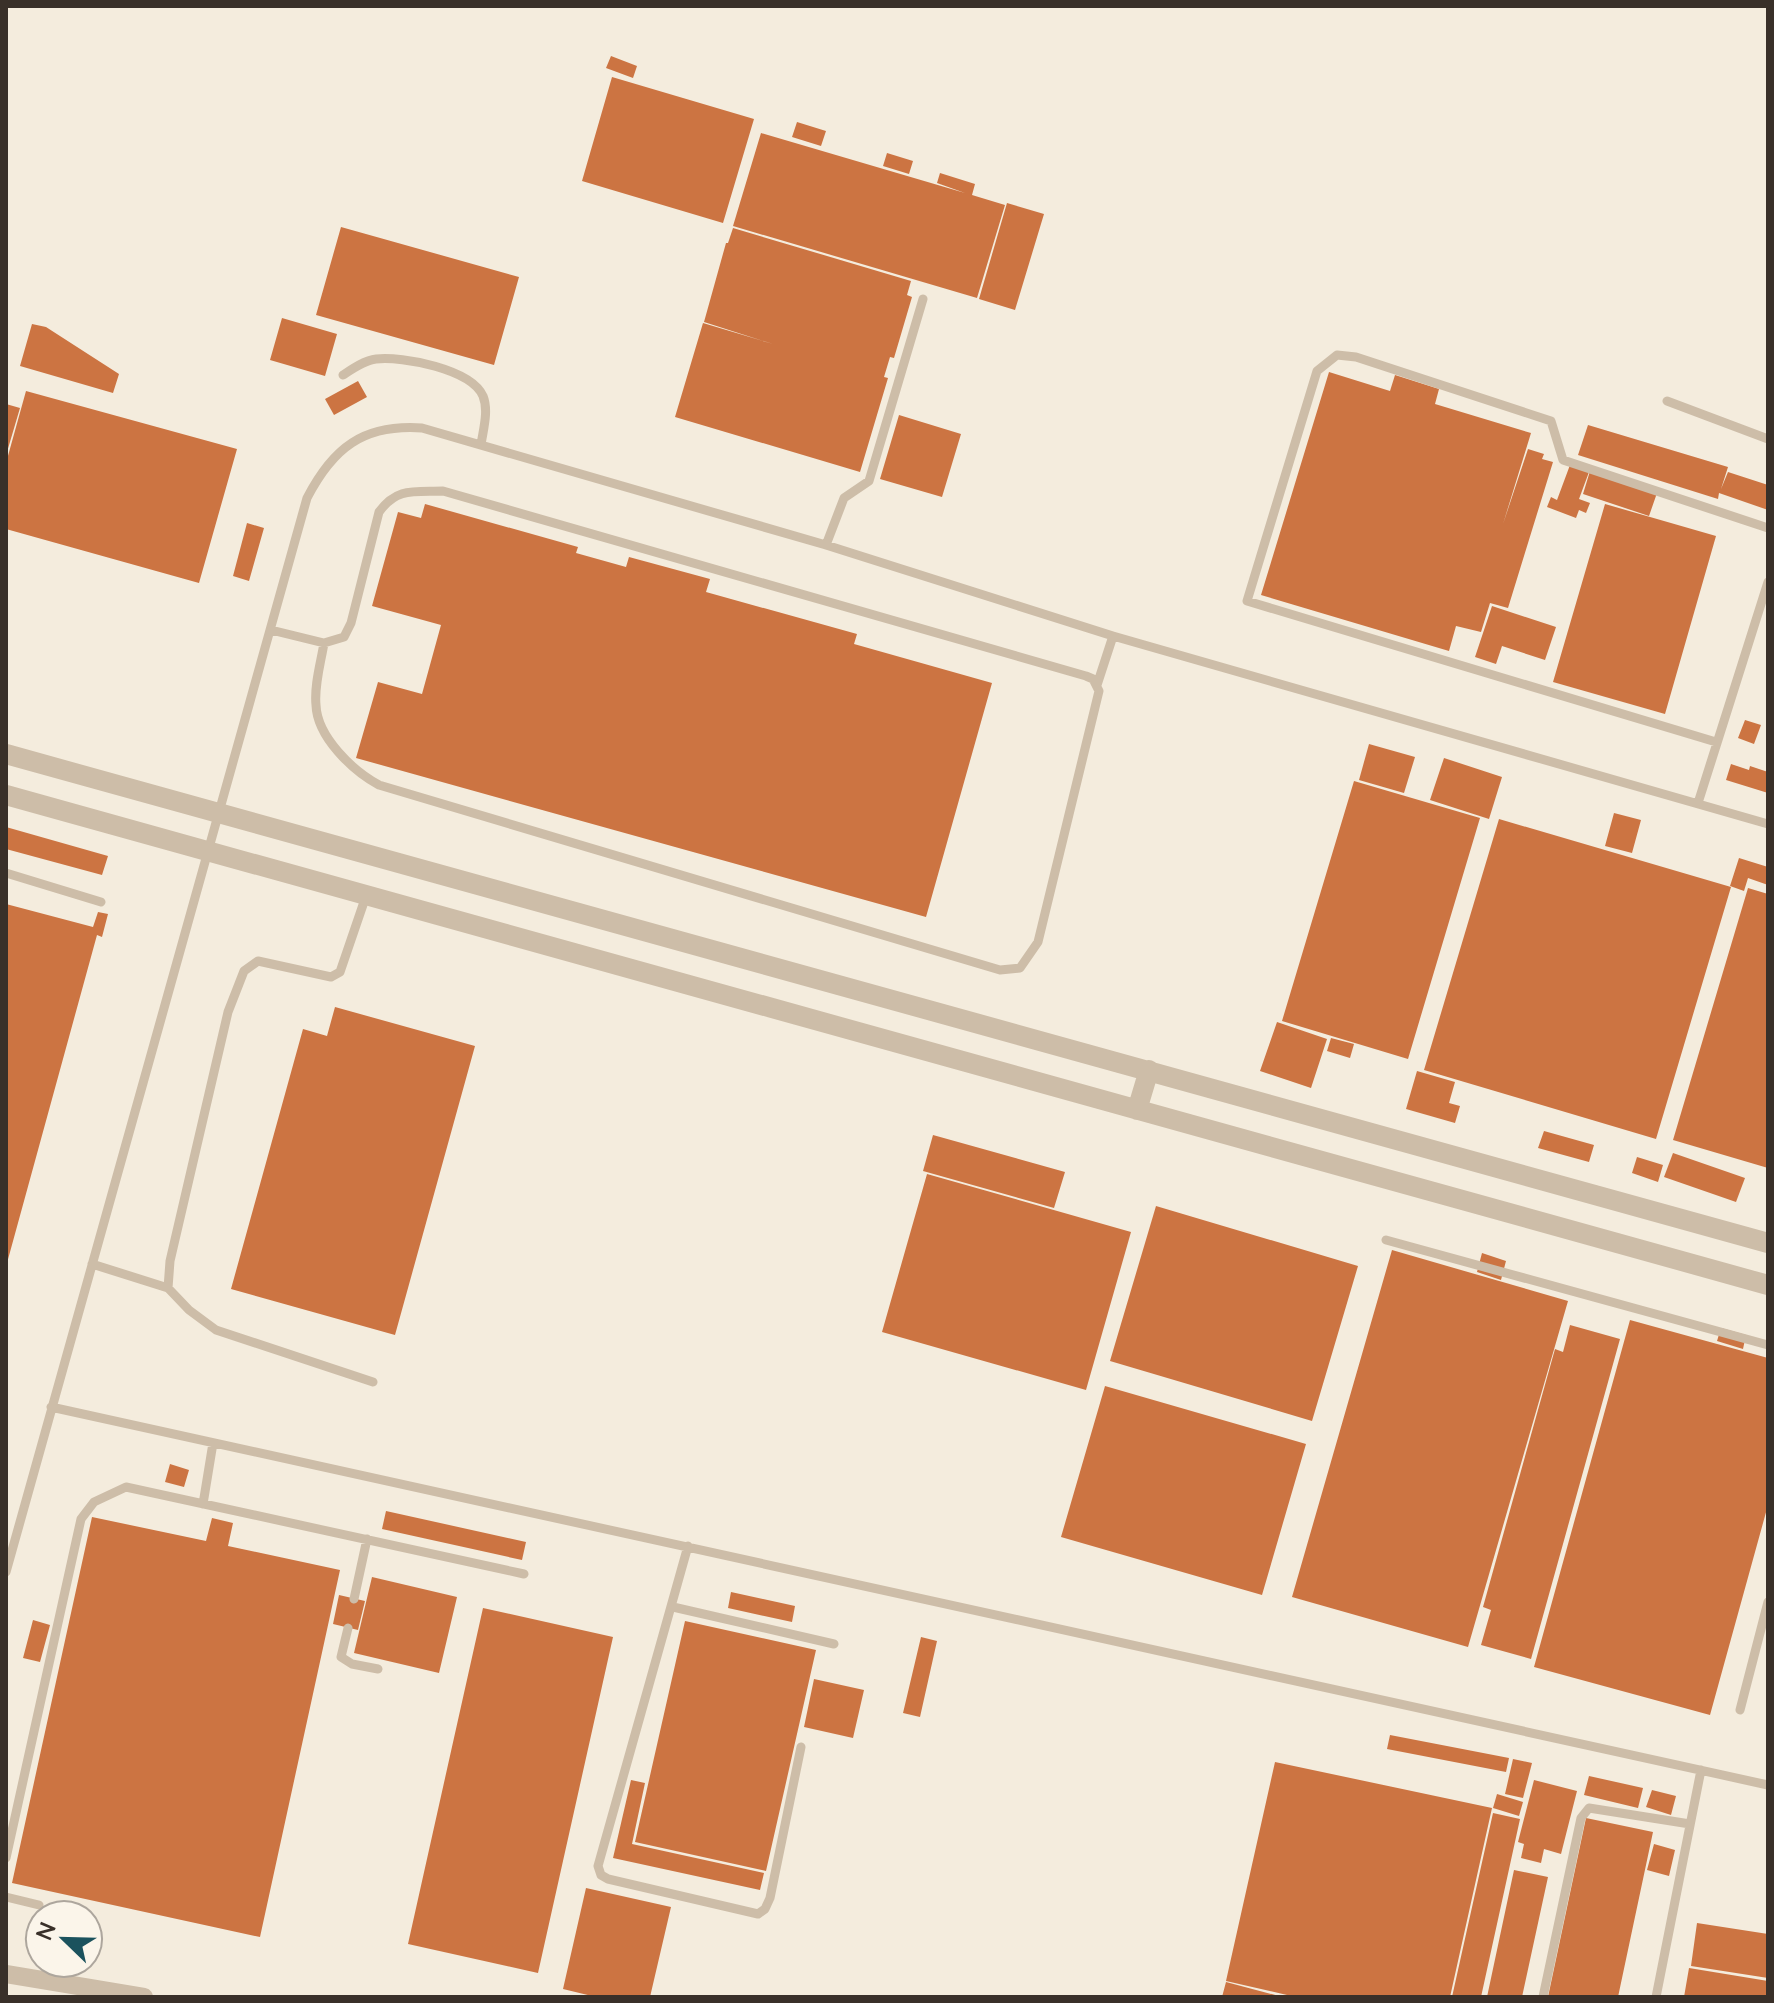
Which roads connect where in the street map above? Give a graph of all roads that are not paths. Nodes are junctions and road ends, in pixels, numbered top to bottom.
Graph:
1 (923, 299) dead end
2 (343, 375) dead end
3 (1667, 401) dead end
4 (1768, 439) edge
5 (481, 445) junction
6 (1768, 528) edge
7 (826, 545) junction
8 (1768, 582) edge
9 (271, 630) junction
10 (1113, 636) junction
11 (324, 643) junction
12 (1097, 685) junction
13 (1716, 742) junction
14 (6, 754) edge
15 (6, 795) edge
16 (1698, 803) junction
17 (219, 813) junction
18 (1768, 824) edge
19 (209, 851) junction
20 (6, 873) edge
21 (366, 896) junction
22 (101, 902) dead end
23 (1149, 1070) junction
24 (1137, 1110) junction
25 (1386, 1240) dead end
26 (1768, 1243) edge
27 (92, 1264) junction
28 (1768, 1285) edge
29 (168, 1288) junction
30 (1768, 1345) edge
31 (373, 1382) dead end
32 (51, 1407) junction
33 (213, 1443) junction
34 (203, 1504) junction
35 (367, 1539) junction
36 (688, 1546) junction
37 (6, 1572) edge
38 (524, 1574) dead end
39 (354, 1599) dead end
40 (1768, 1602) edge
41 (673, 1607) junction
42 (348, 1628) dead end
43 (834, 1644) dead end
44 (378, 1669) dead end
45 (1740, 1710) dead end
46 (801, 1747) dead end
47 (1701, 1770) junction
48 (1768, 1785) edge
49 (1690, 1824) junction
50 (6, 1858) edge
51 (6, 1974) edge
52 (144, 1997) edge
53 (1543, 1997) edge
54 (1656, 1997) edge

1 - 7 lane
2 - 5 lane
3 - 4 lane
5 - 7 lane
5 - 9 lane
6 - 13 lane
7 - 10 lane
8 - 13 lane
9 - 11 lane
9 - 17 lane
10 - 12 lane
10 - 16 lane
11 - 12 lane
11 - 12 lane
13 - 16 lane
14 - 17 street
15 - 19 street
16 - 18 lane
17 - 19 lane
17 - 23 street
19 - 21 street
19 - 27 lane
20 - 22 lane
21 - 24 street
21 - 29 lane
23 - 24 street
23 - 26 street
24 - 28 street
25 - 30 lane
27 - 29 lane
27 - 32 lane
29 - 31 lane
32 - 33 lane
32 - 37 lane
33 - 34 lane
33 - 36 lane
34 - 35 lane
34 - 50 lane
35 - 38 lane
35 - 39 lane
36 - 41 lane
36 - 47 lane
40 - 45 lane
41 - 43 lane
41 - 46 lane
42 - 44 lane
47 - 48 lane
47 - 49 lane
49 - 53 lane
49 - 54 lane
51 - 52 street

